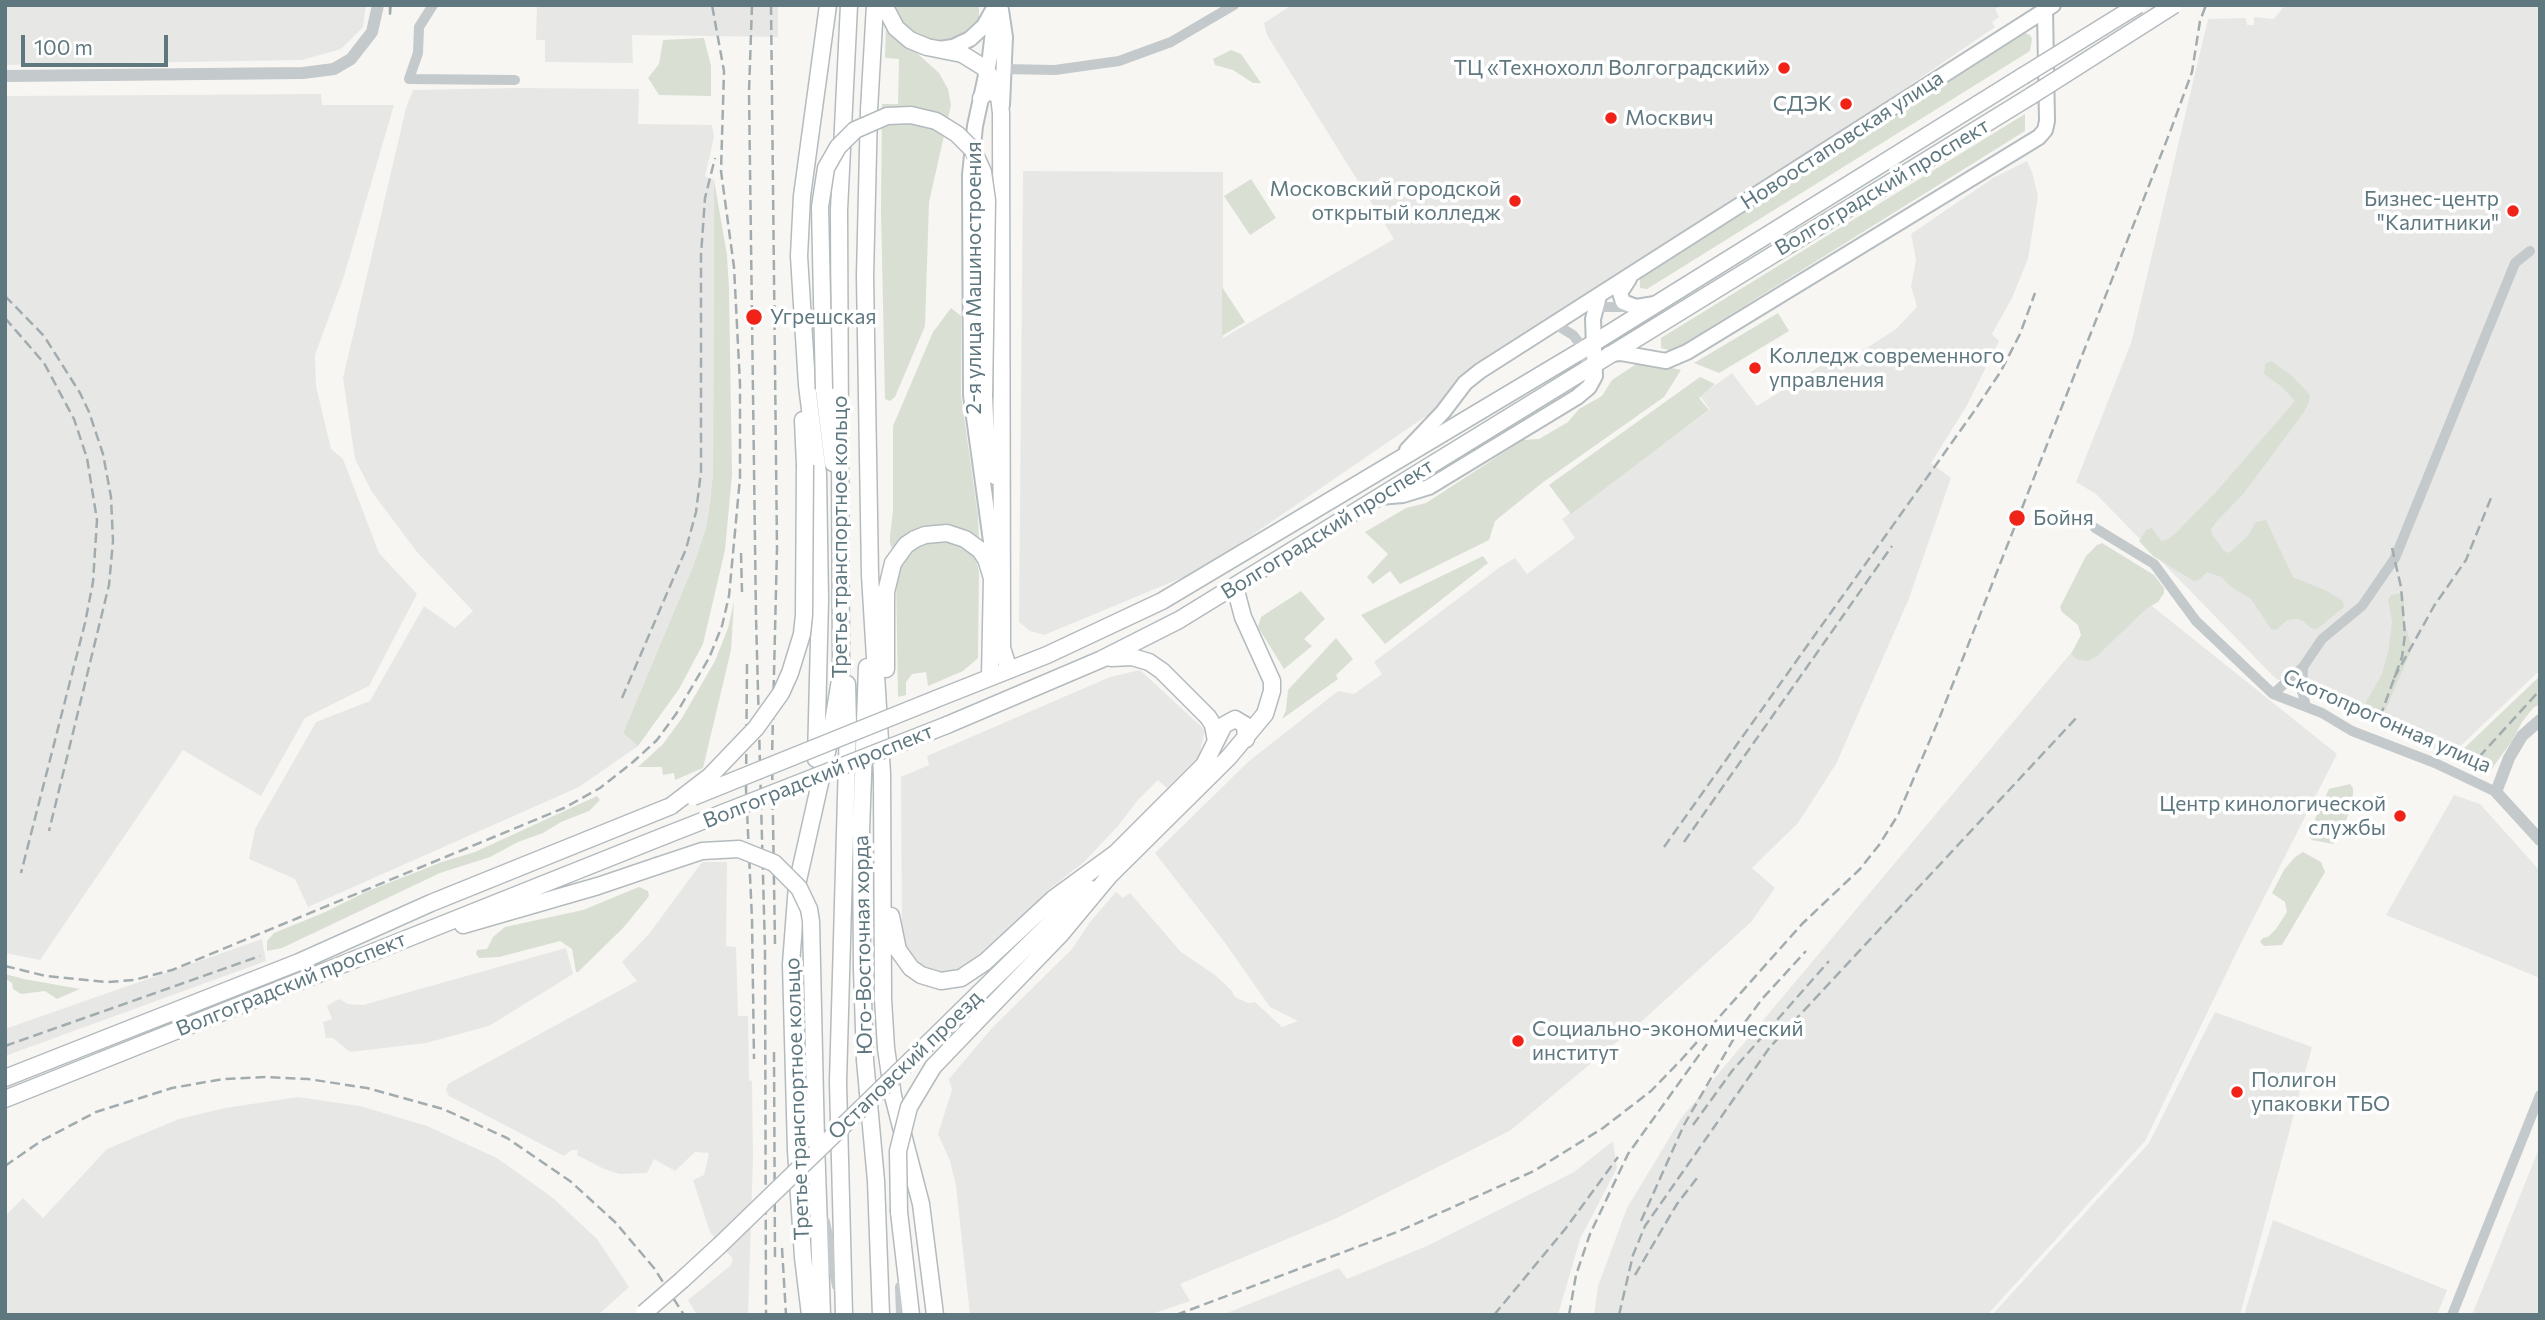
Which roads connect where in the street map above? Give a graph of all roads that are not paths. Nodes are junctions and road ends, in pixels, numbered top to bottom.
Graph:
1 (378, 5) edge
2 (433, 5) edge
3 (828, 5) edge
4 (849, 5) edge
5 (875, 5) edge
6 (884, 5) edge
7 (997, 5) edge
8 (1234, 5) edge
9 (2138, 5) edge
10 (2174, 5) edge
11 (2049, 8) edge
12 (935, 49) junction
13 (1004, 69) junction
14 (987, 71) junction
15 (5, 76) edge
16 (516, 80) dead end
17 (999, 96) junction
18 (981, 98) junction
19 (1001, 113) junction
20 (2530, 251) dead end
21 (1632, 276) junction
22 (800, 292) junction
23 (1592, 303) junction
24 (1656, 304) junction
25 (1636, 307) junction
26 (1555, 324) junction
27 (1653, 326) junction
28 (1589, 346) junction
29 (1598, 361) junction
30 (1666, 361) junction
31 (1390, 465) junction
32 (1379, 497) junction
33 (997, 505) junction
34 (841, 519) junction
35 (2095, 528) dead end
36 (870, 575) junction
37 (992, 578) junction
38 (1235, 587) junction
39 (842, 604) junction
40 (1102, 659) junction
41 (2304, 667) junction
42 (1009, 670) junction
43 (990, 677) junction
44 (2273, 694) junction
45 (2306, 706) junction
46 (2540, 720) edge
47 (1246, 739) junction
48 (1216, 741) junction
49 (882, 774) junction
50 (2496, 792) junction
51 (671, 806) junction
52 (2540, 839) edge
53 (802, 857) junction
54 (883, 859) junction
55 (1110, 875) junction
56 (370, 952) junction
57 (5, 1078) edge
58 (2540, 1095) edge
59 (5, 1099) edge
60 (819, 1197) junction
61 (899, 1212) junction
62 (643, 1314) edge
63 (810, 1315) edge
64 (821, 1315) edge
65 (844, 1315) edge
66 (881, 1315) edge
67 (902, 1315) edge
68 (911, 1315) edge
69 (935, 1315) edge
70 (2452, 1315) edge

1 - 15 street
2 - 16 street
3 - 22 main road
4 - 34 main road, Третье транспортное кольцо
5 - 36 main road, Третье транспортное кольцо
6 - 12 main road
7 - 12 main road
7 - 13 main road, 2-я улица Машиностроения
7 - 14 main road, 2-я улица Машиностроения
8 - 13 street
9 - 24 main road, Волгоградский проспект, bridge
10 - 27 main road, Волгоградский проспект, bridge
11 - 21 main road, Новоостаповская улица
11 - 30 main road
12 - 14 main road
13 - 19 main road, 2-я улица Машиностроения
14 - 17 main road
14 - 18 main road, 2-я улица Машиностроения
17 - 18 main road
17 - 19 main road
18 - 33 main road, 2-я улица Машиностроения
19 - 33 main road, 2-я улица Машиностроения
20 - 41 street
21 - 23 main road, Новоостаповская улица
21 - 25 main road
22 - 51 main road, bridge
22 - 53 main road
23 - 25 street
23 - 26 main road, Волгоградский проспект
23 - 28 main road
24 - 25 main road
24 - 28 main road, Волгоградский проспект
26 - 28 street
26 - 31 main road, Волгоградский проспект
27 - 29 main road, Волгоградский проспект
27 - 30 main road
28 - 29 main road
28 - 31 main road, Волгоградский проспект
29 - 30 main road
29 - 32 main road, Волгоградский проспект
29 - 32 main road
31 - 42 main road, Волгоградский проспект
32 - 38 main road, Волгоградский проспект
33 - 34 main road, bridge
33 - 37 main road, 2-я улица Машиностроения
33 - 42 main road, 2-я улица Машиностроения
34 - 39 main road, Третье транспортное кольцо
35 - 44 street, Скотопрогонная улица
36 - 49 main road, Третье транспортное кольцо
36 - 66 main road, Юго-Восточная хорда
37 - 43 main road, 2-я улица Машиностроения
37 - 49 main road
38 - 40 main road, Волгоградский проспект
38 - 47 main road
39 - 53 main road, Третье транспортное кольцо
39 - 65 main road, Юго-Восточная хорда
40 - 48 main road
40 - 56 main road, Волгоградский проспект, bridge
41 - 44 street
41 - 45 street
42 - 43 main road, Волгоградский проспект
43 - 51 main road, Волгоградский проспект, bridge
44 - 45 street, Скотопрогонная улица
45 - 50 street, Скотопрогонная улица
46 - 50 street
47 - 48 main road
47 - 55 main road
48 - 54 main road
49 - 54 main road, Третье транспортное кольцо
50 - 52 street, Скотопрогонная улица
51 - 57 main road, Волгоградский проспект
53 - 63 main road, Третье транспортное кольцо
54 - 69 main road, Третье транспортное кольцо
55 - 61 main road, bridge
55 - 62 main road, Остаповский проезд, bridge
56 - 59 main road, Волгоградский проспект
56 - 60 main road, bridge
58 - 70 street
60 - 64 main road
60 - 65 street
61 - 67 street
61 - 68 main road

